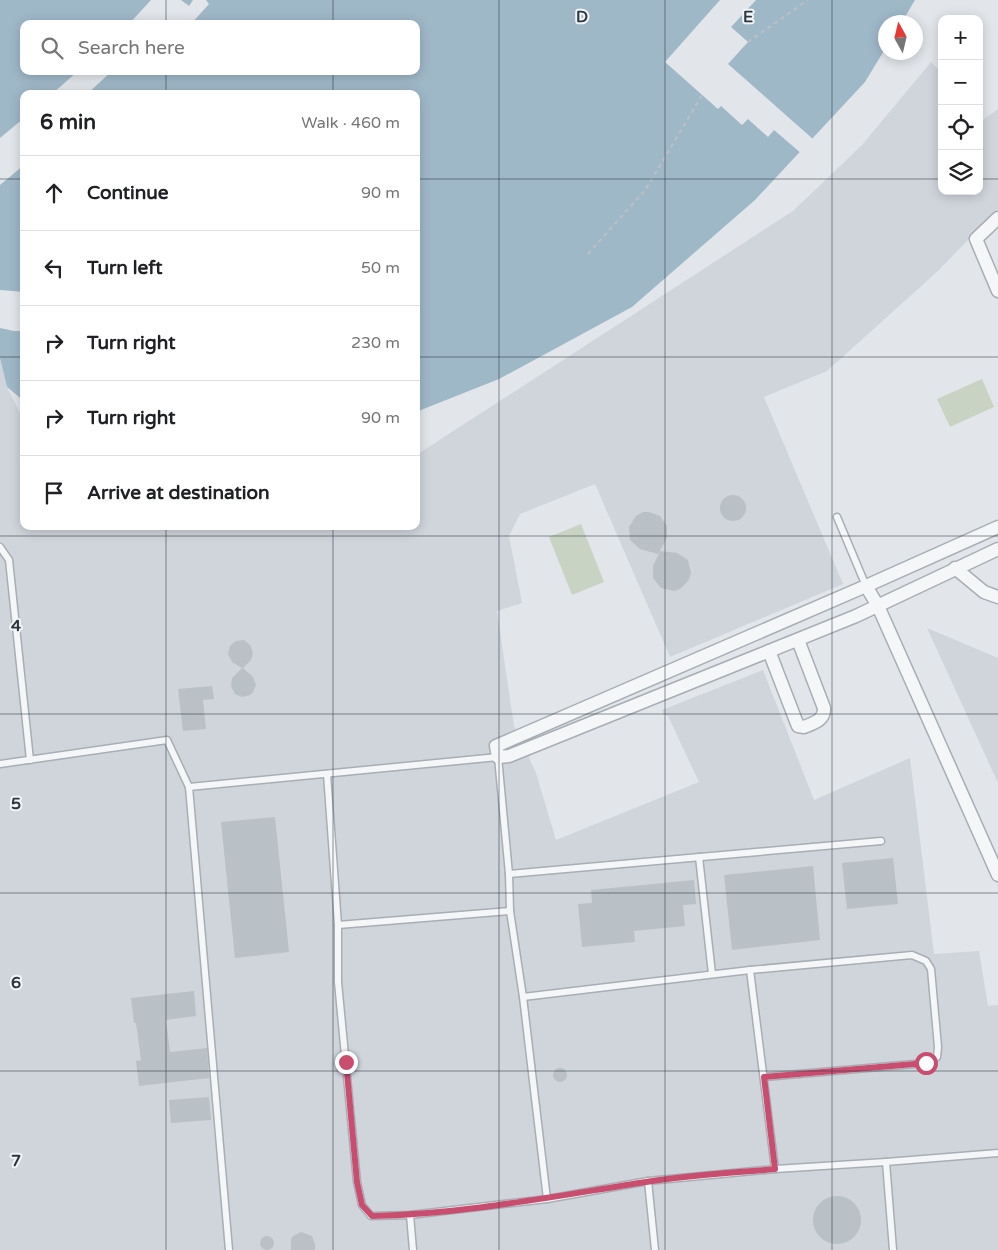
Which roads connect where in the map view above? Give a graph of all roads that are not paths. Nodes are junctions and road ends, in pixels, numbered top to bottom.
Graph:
1 (998, 218) edge
2 (998, 291) edge
3 (837, 517) dead end
4 (998, 527) edge
5 (0, 548) edge
6 (998, 549) edge
7 (955, 568) junction
8 (866, 586) junction
9 (998, 598) edge
10 (878, 606) junction
11 (798, 640) junction
12 (769, 651) junction
13 (497, 752) junction
14 (30, 760) junction
15 (0, 764) edge
16 (327, 774) junction
17 (189, 788) junction
18 (881, 841) dead end
19 (699, 857) junction
20 (509, 874) junction
21 (998, 875) edge
22 (510, 911) junction
23 (338, 925) junction
24 (750, 970) junction
25 (712, 974) junction
26 (523, 996) junction
27 (764, 1077) junction
28 (998, 1153) edge
29 (886, 1162) junction
30 (775, 1169) junction
31 (648, 1182) junction
32 (547, 1199) junction
33 (410, 1215) junction
34 (230, 1250) edge
35 (413, 1250) edge
36 (655, 1250) edge
37 (893, 1250) edge

1 - 2 street
3 - 8 lane
4 - 8 street
5 - 14 lane
6 - 7 street
7 - 9 street
7 - 10 street
8 - 10 street
8 - 13 street
10 - 11 street
10 - 21 street
11 - 12 street
11 - 12 street
12 - 13 street
13 - 16 lane
13 - 20 lane
14 - 15 lane
14 - 17 lane
16 - 17 lane
16 - 23 lane
17 - 34 lane
18 - 19 lane
19 - 20 lane
19 - 25 lane
20 - 22 lane
22 - 23 lane
22 - 26 lane
23 - 33 lane
24 - 25 lane
24 - 27 lane
24 - 27 lane
25 - 26 lane
26 - 32 lane
27 - 30 lane
28 - 29 lane
29 - 30 lane
29 - 37 lane
30 - 31 lane
31 - 32 lane
31 - 36 lane
32 - 33 lane
33 - 35 lane

